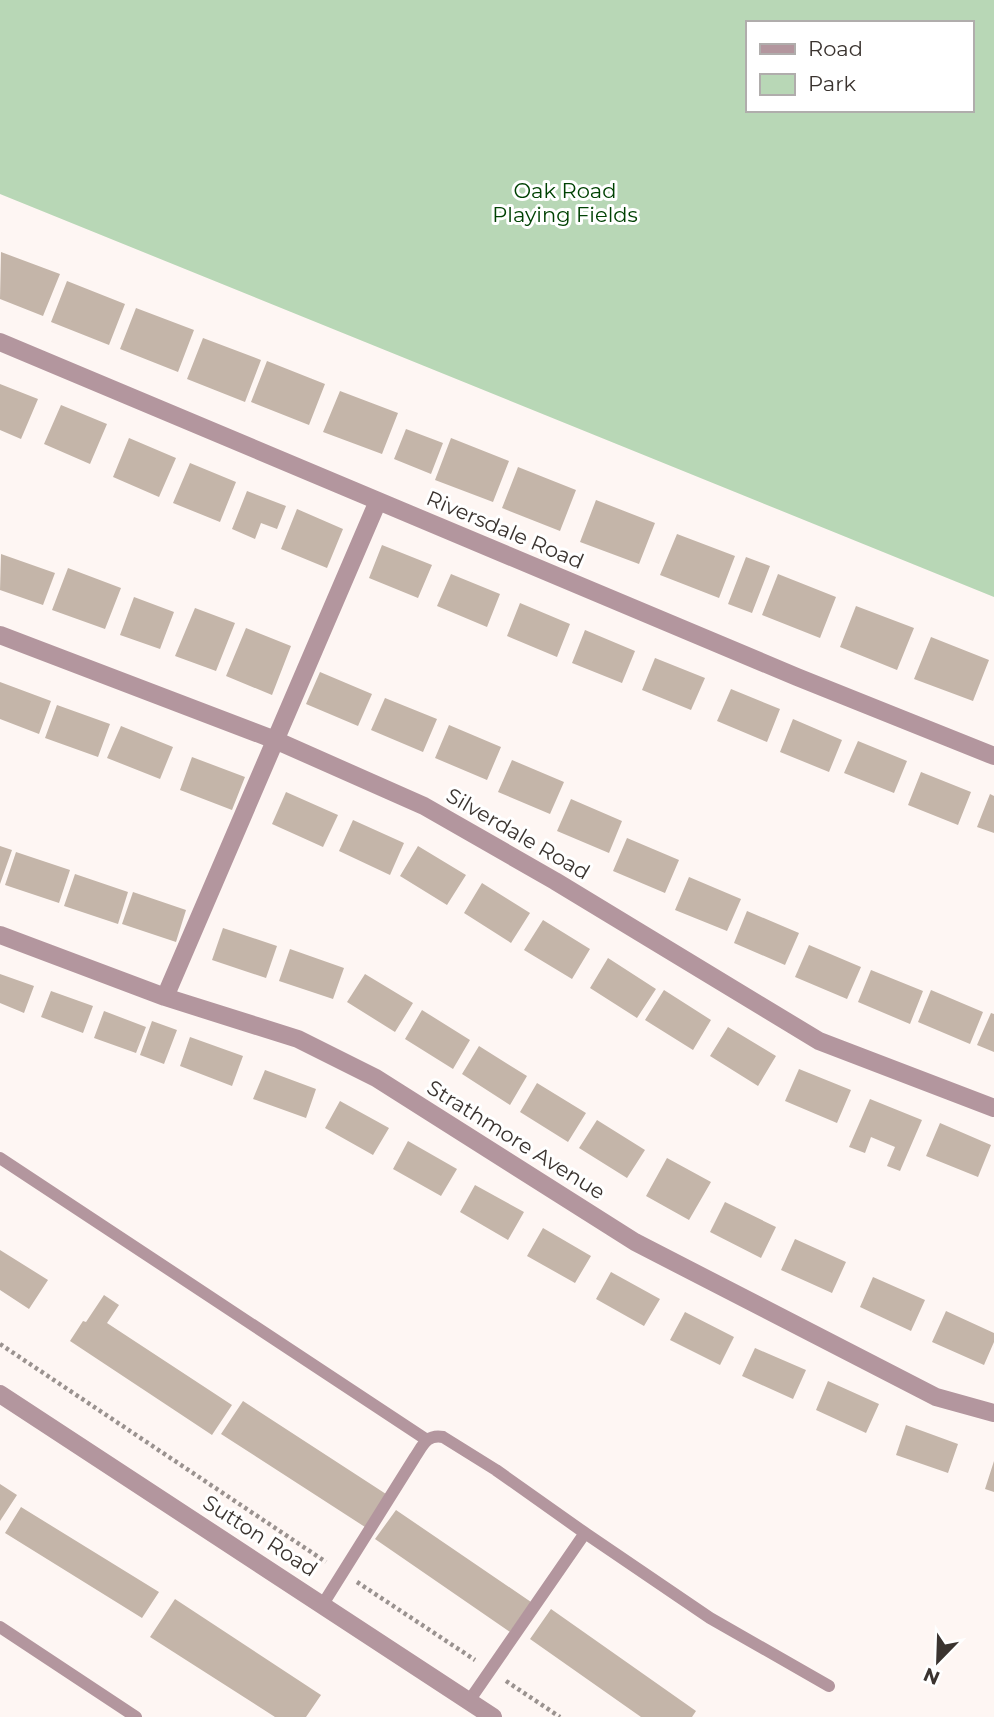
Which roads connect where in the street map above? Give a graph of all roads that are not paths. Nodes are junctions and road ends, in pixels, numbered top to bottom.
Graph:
1 (0, 342) edge
2 (378, 501) junction
3 (0, 635) edge
4 (275, 740) junction
5 (994, 756) edge
6 (0, 935) edge
7 (165, 997) junction
8 (994, 1108) edge
9 (0, 1158) edge
10 (0, 1394) edge
11 (994, 1413) edge
12 (427, 1440) junction
13 (585, 1533) junction
14 (323, 1604) junction
15 (0, 1627) edge
16 (829, 1686) dead end
17 (469, 1701) junction
18 (136, 1717) edge
19 (493, 1717) edge

1 - 2 street, Riversdale Road
2 - 4 street
2 - 5 street, Riversdale Road
3 - 4 street, Silverdale Road
4 - 7 street
4 - 8 street, Silverdale Road
6 - 7 street, Strathmore Avenue
7 - 11 street, Strathmore Avenue
9 - 12 lane
10 - 14 street, Sutton Road
12 - 13 lane
12 - 14 lane
13 - 16 lane
13 - 17 lane
14 - 17 street, Sutton Road
15 - 18 lane
17 - 19 street, Sutton Road

